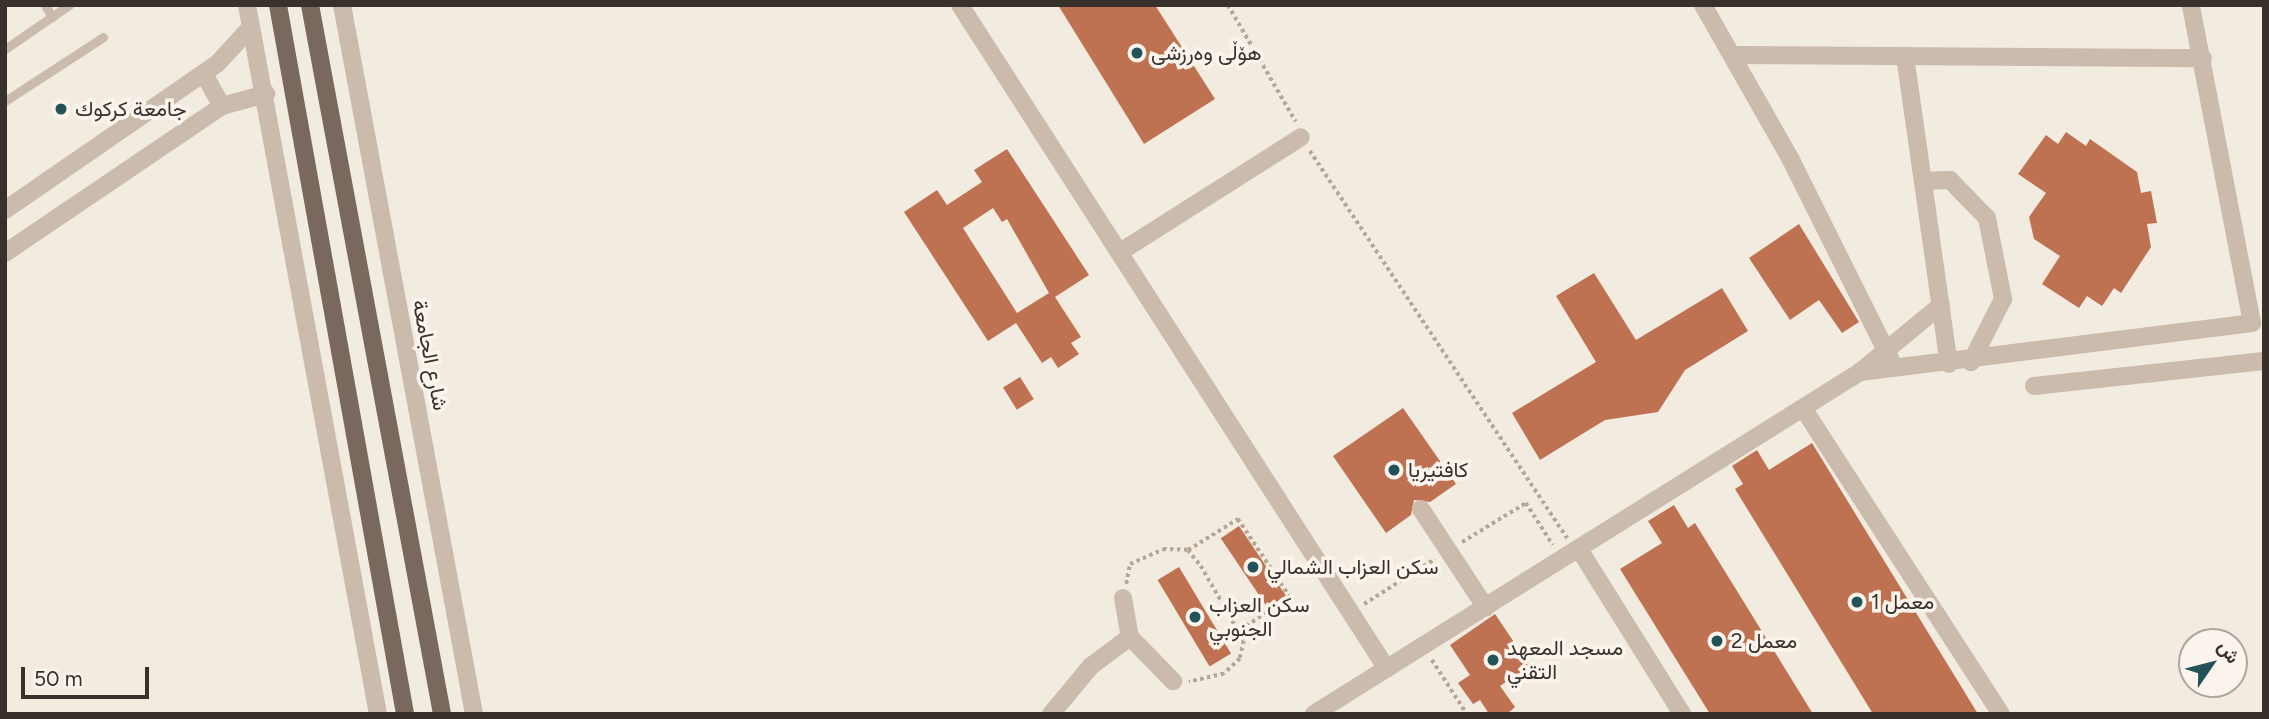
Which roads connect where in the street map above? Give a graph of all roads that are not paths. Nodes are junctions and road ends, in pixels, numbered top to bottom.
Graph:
1 (45, 5) edge
2 (69, 5) edge
3 (247, 5) edge
4 (278, 5) edge
5 (310, 5) edge
6 (342, 5) edge
7 (960, 5) edge
8 (1703, 5) edge
9 (2191, 5) edge
10 (52, 17) junction
11 (251, 27) junction
12 (103, 37) dead end
13 (5, 49) edge
14 (1733, 55) junction
15 (1905, 56) junction
16 (2203, 58) junction
17 (204, 74) junction
18 (266, 94) junction
19 (5, 101) edge
20 (222, 106) junction
21 (1301, 137) road end
22 (1923, 181) junction
23 (5, 210) edge
24 (1120, 252) junction
25 (5, 253) edge
26 (1941, 305) junction
27 (2258, 322) edge
28 (1886, 351) junction
29 (2264, 361) edge
30 (1971, 362) junction
31 (1949, 365) junction
32 (1895, 369) junction
33 (1860, 372) junction
34 (2034, 386) dead end
35 (1803, 408) junction
36 (1420, 509) dead end
37 (1572, 554) junction
38 (1123, 598) road end
39 (1486, 608) junction
40 (1130, 637) junction
41 (1387, 669) junction
42 (1173, 681) road end
43 (378, 714) edge
44 (405, 714) edge
45 (442, 714) edge
46 (474, 714) edge
47 (1051, 714) edge
48 (1314, 714) edge
49 (1682, 714) edge
50 (2001, 714) edge

1 - 10 lane
2 - 10 lane
3 - 11 street
4 - 44 main road
5 - 45 main road
6 - 46 street, شارع الجامعة
7 - 24 street
8 - 14 street
9 - 16 street
10 - 13 lane
11 - 17 street
11 - 18 street
12 - 19 lane
14 - 15 street
14 - 28 street
15 - 16 street
15 - 22 street
16 - 27 street
17 - 20 street
17 - 23 street
18 - 20 street
18 - 43 street
20 - 25 street
21 - 24 street
22 - 26 street
22 - 30 street
24 - 41 street
26 - 28 street
26 - 31 street
27 - 30 street
28 - 32 street
28 - 33 street
29 - 34 street
30 - 31 street
31 - 32 street
32 - 33 street
33 - 35 street
35 - 37 street
35 - 50 street
36 - 39 street
37 - 39 street
37 - 49 street
38 - 40 street
39 - 41 street
40 - 42 street
40 - 47 street
41 - 48 street

